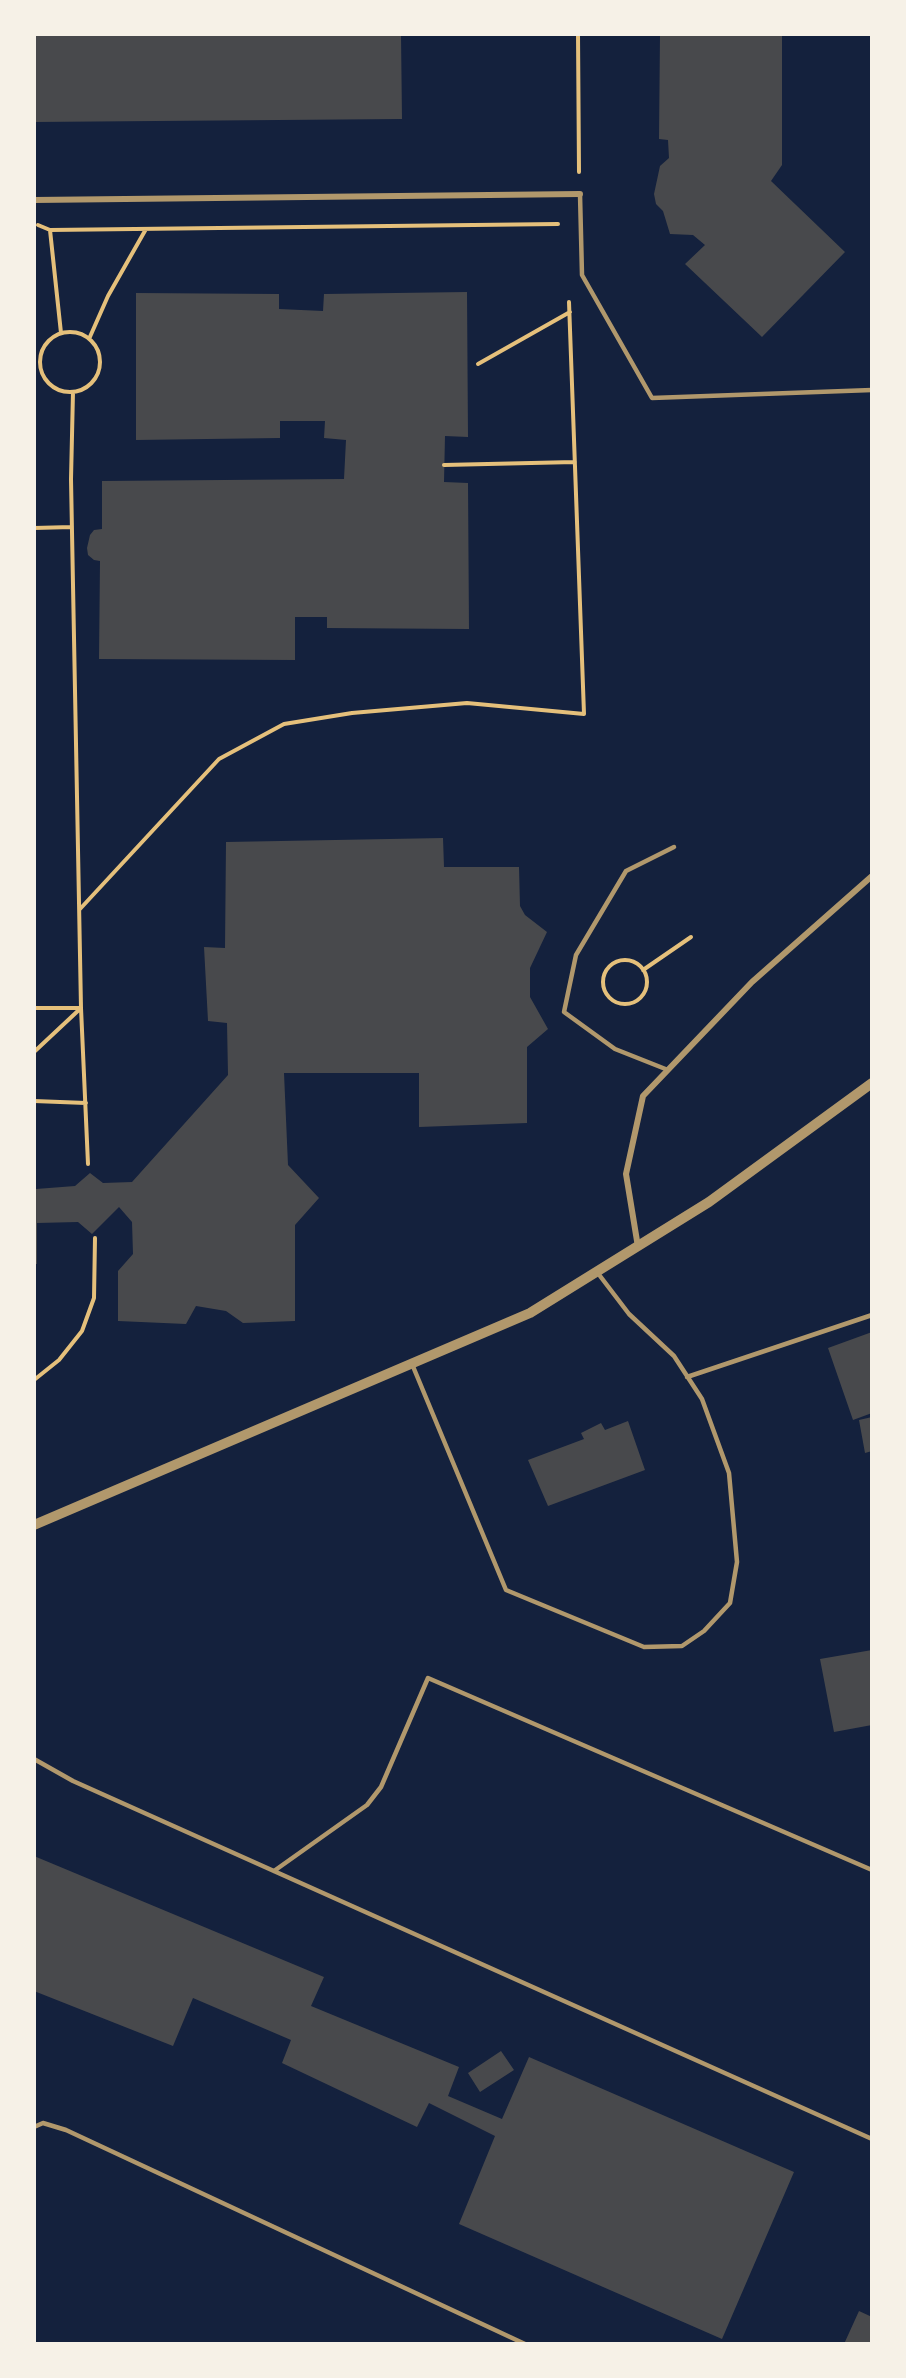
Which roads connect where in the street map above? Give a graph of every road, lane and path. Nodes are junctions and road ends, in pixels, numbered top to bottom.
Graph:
1 (578, 34) edge
2 (580, 194) junction
3 (34, 200) edge
4 (34, 224) edge
5 (581, 224) junction
6 (146, 229) junction
7 (50, 230) junction
8 (582, 275) junction
9 (570, 312) junction
10 (61, 333) junction
11 (89, 339) junction
12 (478, 364) dead end
13 (872, 390) edge
14 (73, 392) junction
15 (575, 462) junction
16 (444, 465) dead end
17 (72, 527) junction
18 (34, 528) edge
19 (674, 847) dead end
20 (872, 876) edge
21 (80, 909) junction
22 (690, 937) dead end
23 (643, 970) junction
24 (34, 1008) edge
25 (81, 1008) junction
26 (34, 1052) edge
27 (668, 1071) junction
28 (872, 1083) edge
29 (34, 1101) edge
30 (86, 1103) junction
31 (88, 1164) dead end
32 (95, 1238) dead end
33 (638, 1247) junction
34 (597, 1272) junction
35 (872, 1315) edge
36 (412, 1364) junction
37 (687, 1377) junction
38 (34, 1380) edge
39 (34, 1525) edge
40 (34, 1759) edge
41 (872, 1870) edge
42 (274, 1871) junction
43 (34, 2127) edge
44 (872, 2139) edge
45 (525, 2343) edge

1 - 2 path
2 - 3 street
2 - 5 lane
4 - 7 path
5 - 6 path
5 - 8 lane
6 - 7 path
6 - 11 path
7 - 10 path
8 - 9 path
8 - 13 lane
9 - 12 path
9 - 15 path
10 - 11 path
10 - 14 path
11 - 14 path
14 - 17 path
15 - 16 path
15 - 21 path
17 - 18 path
17 - 21 path
19 - 27 lane
20 - 27 street
21 - 25 path
22 - 23 path
23 - 23 path
24 - 25 path
25 - 26 path
25 - 30 path
27 - 33 street
28 - 33 street
29 - 30 path
30 - 31 path
32 - 38 path
33 - 34 street
34 - 36 street
34 - 37 lane
35 - 37 lane
36 - 37 lane
36 - 39 street
40 - 42 lane
41 - 42 lane
42 - 44 lane
43 - 45 lane

